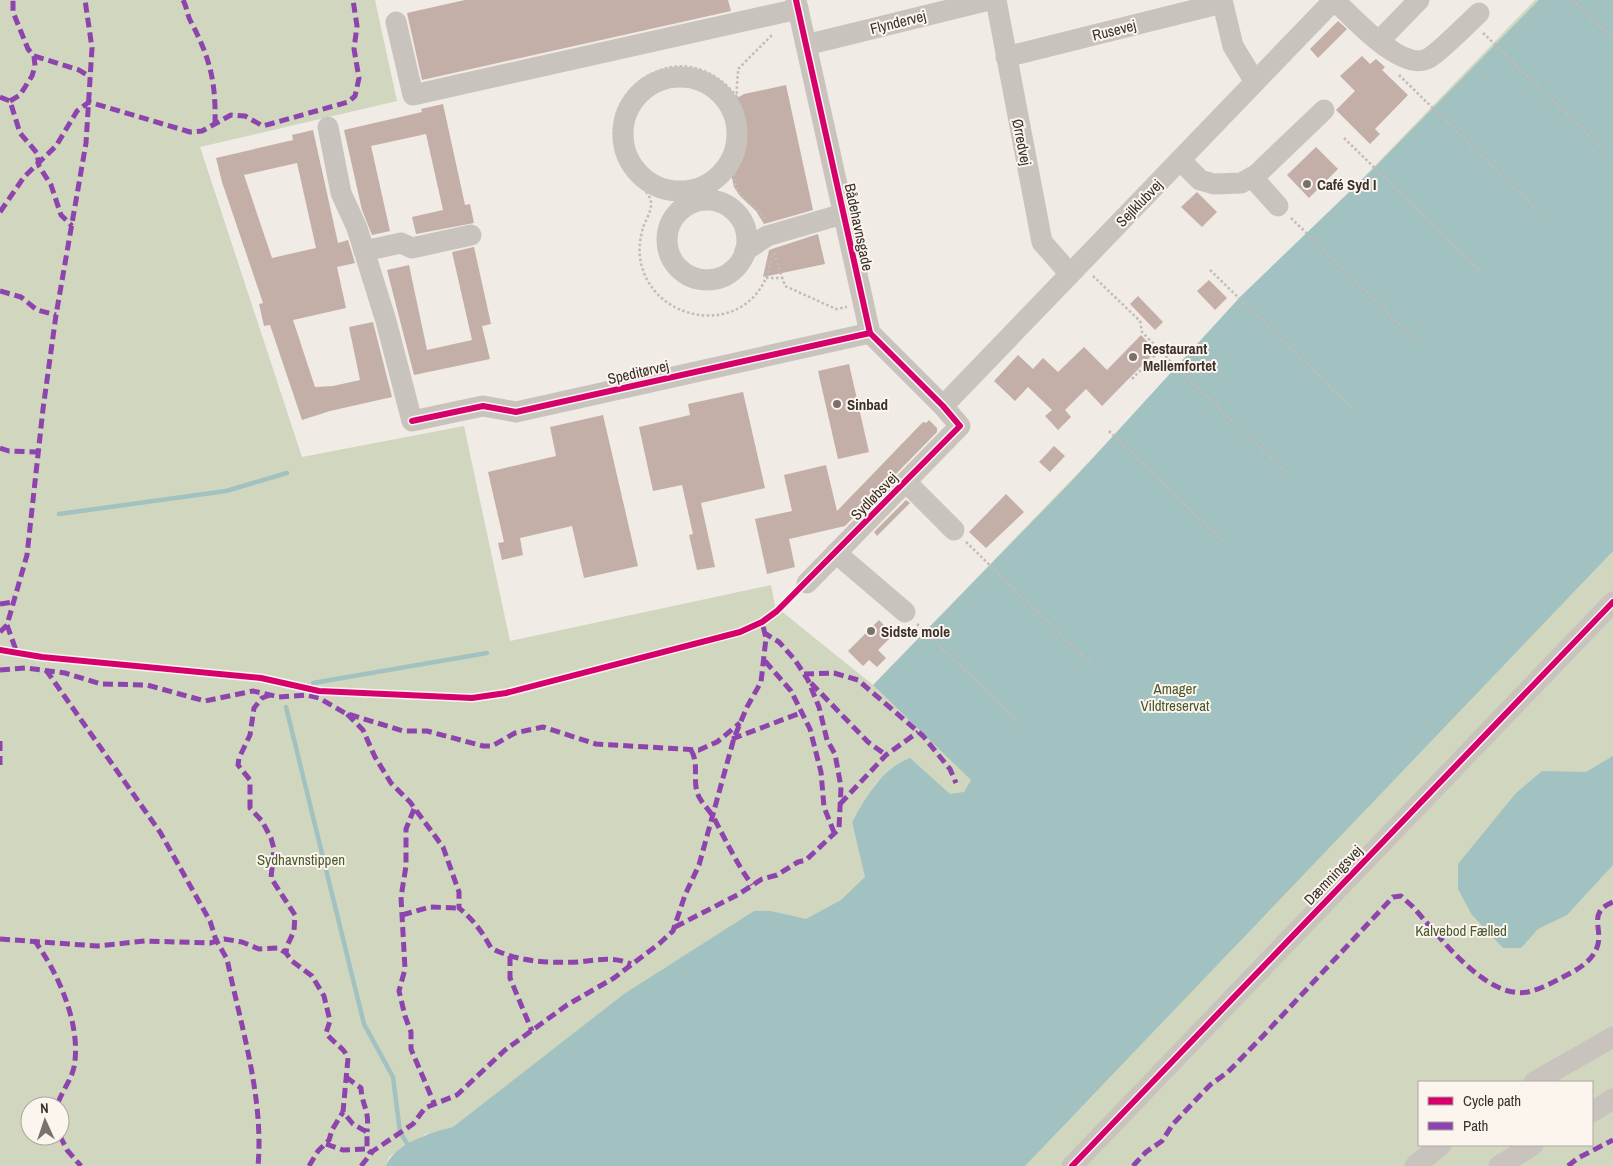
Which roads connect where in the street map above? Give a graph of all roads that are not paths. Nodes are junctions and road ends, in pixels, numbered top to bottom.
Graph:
1 (989, 0) edge
2 (996, 0) edge
3 (1334, 0) edge
4 (1419, 0) edge
5 (1222, 2) edge
6 (797, 5) edge
7 (1479, 13) dead end
8 (396, 22) dead end
9 (1379, 41) junction
10 (806, 44) junction
11 (1006, 57) junction
12 (1254, 82) junction
13 (1324, 110) dead end
14 (328, 127) dead end
15 (1180, 160) junction
16 (721, 176) junction
17 (1252, 177) junction
18 (666, 190) junction
19 (724, 204) junction
20 (1278, 206) road end
21 (843, 214) junction
22 (676, 215) junction
23 (740, 218) junction
24 (767, 231) junction
25 (471, 235) dead end
26 (364, 251) junction
27 (745, 251) junction
28 (1075, 269) junction
29 (870, 333) junction
30 (943, 406) junction
31 (906, 482) junction
32 (954, 530) road end
33 (836, 553) junction
34 (806, 583) dead end
35 (1613, 602) edge
36 (905, 612) dead end
37 (1613, 1037) edge
38 (1536, 1081) edge
39 (1613, 1100) edge
40 (1593, 1111) edge
41 (1439, 1146) edge
42 (1532, 1146) edge
43 (1072, 1166) edge
44 (1415, 1166) edge
45 (1499, 1166) edge

1 - 10 street, Flyndervej
2 - 11 street, Ørredvej
3 - 9 street
3 - 12 street, Sejlklubvej
4 - 9 street
5 - 11 street, Rusevej
5 - 12 street
6 - 8 street
6 - 10 street, Bådehavnsgade
7 - 9 street
10 - 21 street, Bådehavnsgade
11 - 28 street, Ørredvej
12 - 15 street, Sejlklubvej
13 - 17 street
14 - 26 street
15 - 17 street
15 - 28 street, Sejlklubvej
16 - 18 street
16 - 18 street
16 - 19 street
17 - 20 street
18 - 22 street
19 - 22 street
19 - 23 street
21 - 24 street
21 - 29 street, Bådehavnsgade
22 - 27 street
23 - 24 street
23 - 27 street
24 - 27 street
25 - 26 street
26 - 29 street, Speditørvej
28 - 30 street, Sejlklubvej
29 - 30 street
30 - 31 street, Sydløbsvej
31 - 32 street
31 - 33 street, Sydløbsvej
33 - 34 street, Sydløbsvej
33 - 36 street
35 - 43 street, Dæmningsvej
37 - 38 street
39 - 40 street
41 - 44 street
42 - 45 street

